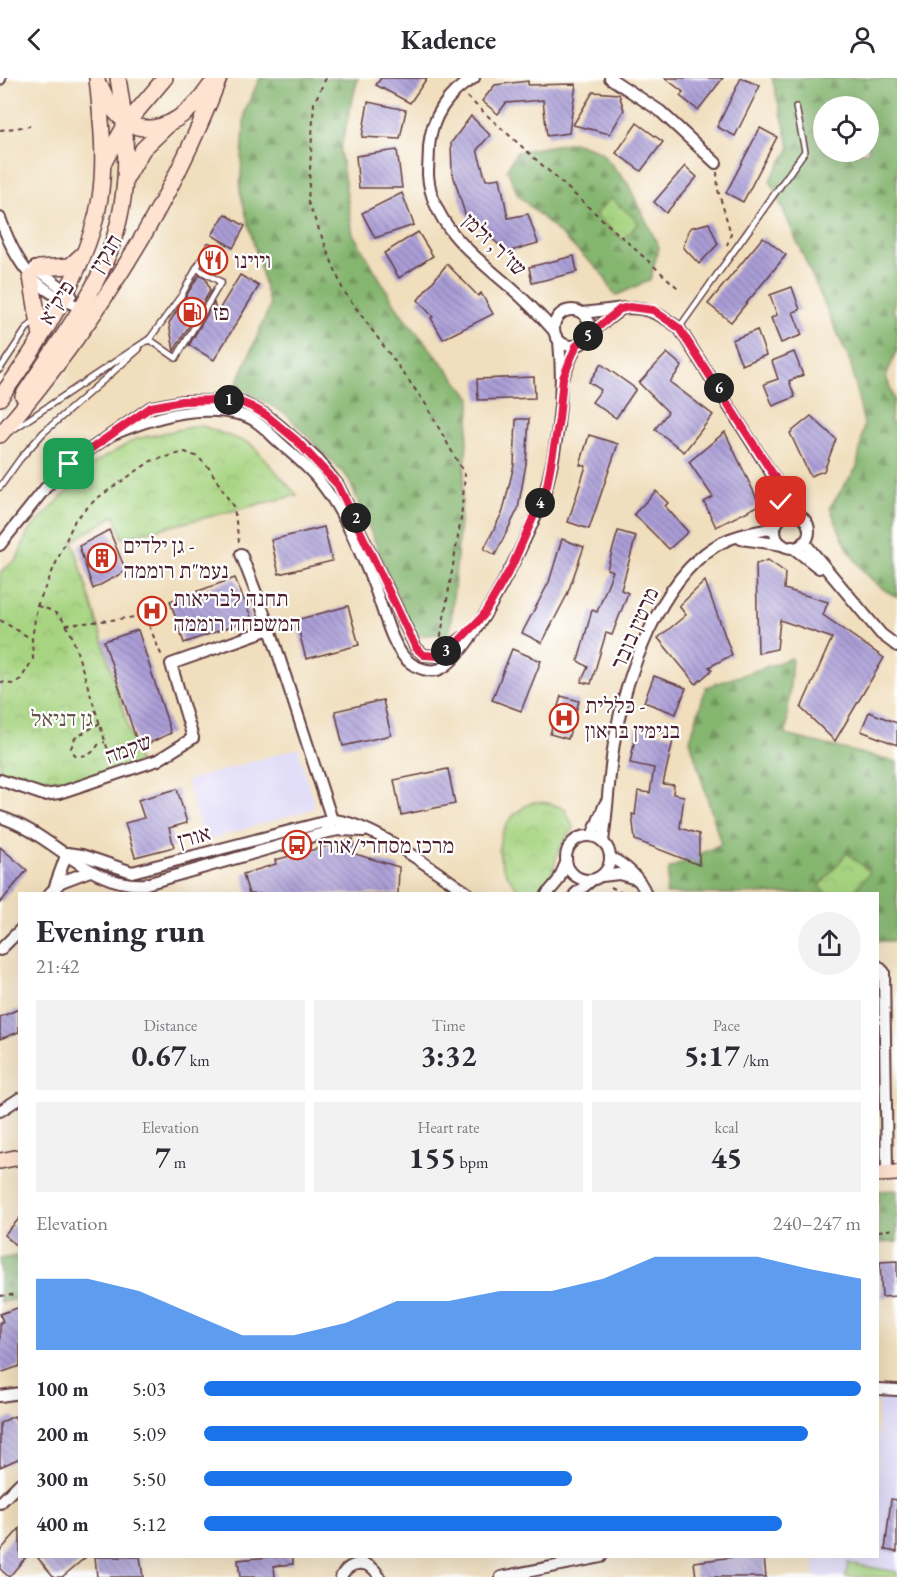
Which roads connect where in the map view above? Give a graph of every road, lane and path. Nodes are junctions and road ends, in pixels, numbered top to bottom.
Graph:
1 (97, 78) edge
2 (118, 78) edge
3 (165, 78) edge
4 (217, 78) edge
5 (326, 78) edge
6 (474, 78) edge
7 (610, 78) edge
8 (459, 89) junction
9 (796, 107) dead end
10 (126, 124) junction
11 (169, 124) junction
12 (30, 126) dead end
13 (0, 129) edge
14 (716, 162) joint
15 (103, 163) junction
16 (124, 183) junction
17 (0, 218) edge
18 (208, 246) dead end
19 (88, 248) junction
20 (722, 254) dead end
21 (196, 268) junction
22 (31, 269) junction
23 (678, 288) dead end
24 (62, 297) junction
25 (80, 307) junction
26 (532, 307) junction
27 (620, 309) junction
28 (582, 313) junction
29 (560, 316) junction
30 (38, 318) junction
31 (679, 328) junction
32 (554, 331) junction
33 (589, 334) junction
34 (41, 336) junction
35 (149, 339) junction
36 (559, 341) junction
37 (576, 346) junction
38 (0, 369) edge
39 (563, 378) junction
40 (0, 398) edge
41 (0, 435) edge
42 (111, 435) junction
43 (778, 482) junction
44 (0, 487) edge
45 (798, 515) junction
46 (777, 523) junction
47 (732, 538) junction
48 (2, 539) edge
49 (804, 542) junction
50 (788, 546) junction
51 (241, 554) joint
52 (831, 577) junction
53 (37, 606) junction
54 (483, 616) junction
55 (0, 620) edge
56 (66, 625) junction
57 (270, 628) junction
58 (32, 639) junction
59 (897, 646) edge
60 (438, 656) junction
61 (171, 664) junction
62 (0, 682) edge
63 (100, 723) junction
64 (106, 742) junction
65 (0, 780) edge
66 (90, 784) junction
67 (608, 796) junction
68 (0, 817) edge
69 (332, 820) junction
70 (324, 833) junction
71 (373, 833) junction
72 (592, 836) junction
73 (603, 841) junction
74 (66, 853) junction
75 (611, 858) junction
76 (566, 863) junction
77 (90, 871) junction
78 (597, 878) junction
79 (636, 879) junction
80 (51, 891) edge
81 (466, 892) edge
82 (549, 892) edge
83 (578, 892) edge
84 (645, 892) edge
85 (18, 932) edge
86 (0, 950) edge
87 (879, 967) edge
88 (18, 1099) edge
89 (0, 1111) edge
90 (18, 1157) edge
91 (0, 1161) edge
92 (887, 1173) edge
93 (897, 1229) edge
94 (879, 1231) edge
95 (18, 1294) edge
96 (0, 1296) edge
97 (879, 1389) edge
98 (897, 1390) edge
99 (18, 1393) edge
100 (0, 1396) edge
101 (18, 1485) edge
102 (0, 1503) edge
103 (596, 1558) edge
104 (357, 1561) edge
105 (341, 1577) edge
106 (379, 1577) edge
107 (501, 1577) edge

1 - 10 main road
1 - 15 main road, פיק"א
2 - 10 main road, פיק"א
3 - 10 main road
4 - 11 main road
4 - 41 main road, חנקין
5 - 60 path
6 - 8 street, שז"ר, זלמן
7 - 14 street
8 - 23 path
8 - 26 street, שז"ר, זלמן
9 - 31 lane
10 - 11 main road
10 - 15 main road
10 - 16 main road, פיק"א
11 - 16 main road
12 - 13 path
14 - 20 path
15 - 19 main road, פיק"א
16 - 25 main road, פיק"א
17 - 22 street
18 - 21 lane
19 - 22 main road
19 - 24 main road, פיק"א
21 - 35 lane
21 - 35 lane
22 - 24 street
22 - 30 main road
24 - 25 street
24 - 30 lane
24 - 34 main road, פיק"א
25 - 41 main road, פיק"א
26 - 29 street, שז"ר, זלמן
26 - 32 street, שז"ר, זלמן
27 - 28 street
27 - 31 street
27 - 33 street
28 - 29 street
28 - 33 street
29 - 32 street
30 - 34 main road
30 - 38 lane
31 - 43 street
32 - 36 street
33 - 37 street
34 - 40 main road, פיק"א
35 - 41 lane
35 - 44 lane
36 - 37 street
36 - 39 street
37 - 39 street
39 - 54 street
42 - 48 street
42 - 54 street
42 - 60 street
43 - 45 street
43 - 46 street
45 - 46 street
45 - 49 street
46 - 47 street, מרטין בובר
46 - 50 street
47 - 50 street
47 - 67 street, מרטין בובר
49 - 50 street
49 - 52 street
50 - 52 street
51 - 53 path
51 - 57 street
52 - 59 street
53 - 56 path
53 - 58 path
54 - 60 street
55 - 58 path
56 - 61 path
56 - 63 path
57 - 61 street
57 - 69 street
58 - 62 path
61 - 66 street, שקמה
63 - 64 path
63 - 64 path
64 - 66 path
65 - 66 street, שקמה
67 - 72 street, מרטין בובר
67 - 73 street, מרטין בובר
68 - 74 street
69 - 70 street
69 - 71 street, אורן
69 - 74 street, אורן
70 - 71 street, אורן
70 - 77 street, אורן
71 - 81 street, אורן
72 - 73 street
72 - 76 street
73 - 75 street
74 - 77 street, אורן
74 - 80 street
75 - 78 street
75 - 79 street
76 - 78 street
76 - 82 street
77 - 80 street
78 - 79 street
78 - 83 street
79 - 84 street
85 - 86 street
87 - 92 street
88 - 89 street
90 - 91 main road
93 - 94 path
95 - 96 path
97 - 98 street
99 - 100 street
101 - 102 street
103 - 107 street
104 - 105 street
104 - 106 street

